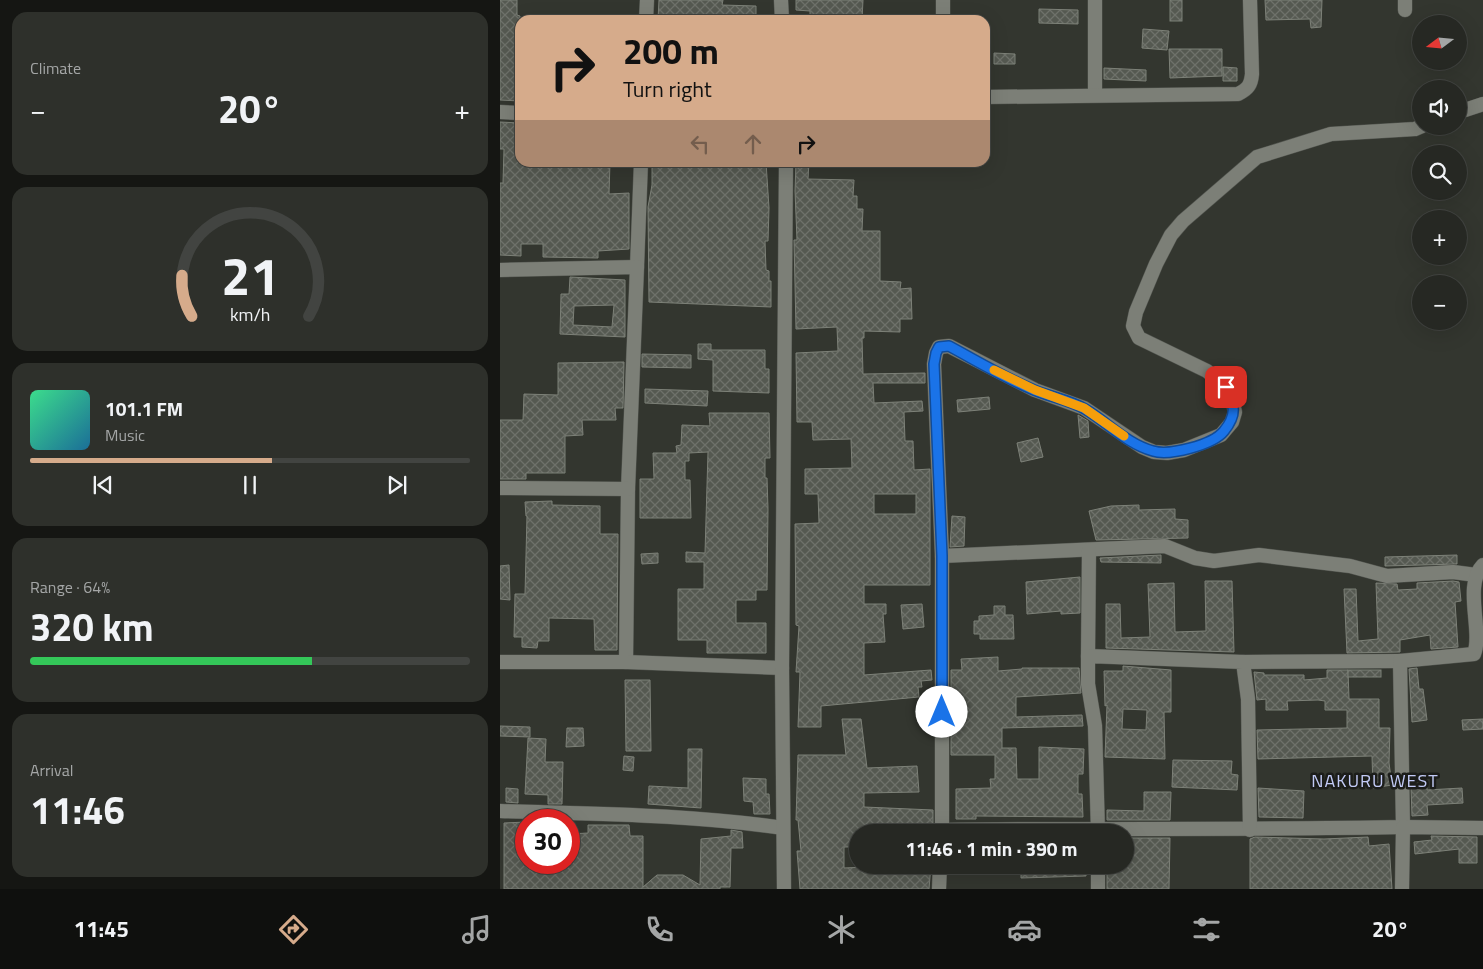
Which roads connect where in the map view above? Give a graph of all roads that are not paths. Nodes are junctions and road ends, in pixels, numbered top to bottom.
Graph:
1 (647, 0) edge
2 (781, 0) edge
3 (943, 0) edge
4 (1094, 0) edge
5 (1250, 0) edge
6 (646, 15) edge
7 (782, 15) edge
8 (944, 15) edge
9 (1095, 95) junction
10 (990, 97) edge
11 (1483, 104) edge
12 (1467, 109) edge
13 (500, 112) edge
14 (515, 113) edge
15 (1412, 129) edge
16 (641, 167) edge
17 (786, 167) edge
18 (637, 267) junction
19 (500, 270) edge
20 (500, 488) edge
21 (628, 489) junction
22 (1088, 550) junction
23 (942, 556) junction
24 (1480, 570) edge
25 (1088, 656) junction
26 (1400, 661) junction
27 (500, 662) edge
28 (626, 662) junction
29 (1243, 662) junction
30 (782, 668) junction
31 (500, 811) edge
32 (942, 824) edge
33 (1098, 824) edge
34 (1403, 827) junction
35 (783, 828) junction
36 (1483, 828) edge
37 (1134, 830) edge
38 (1250, 830) junction
39 (940, 874) edge
40 (1098, 874) edge
41 (784, 889) edge
42 (939, 889) edge
43 (1098, 889) edge
44 (1402, 889) edge

1 - 6 street
2 - 7 street
3 - 8 street
4 - 9 street
5 - 9 street
9 - 10 street
11 - 12 street
13 - 14 street
15 - 23 street
16 - 18 street
17 - 30 street
18 - 19 street
18 - 21 street
20 - 21 street
21 - 28 street
22 - 23 street
22 - 24 street
22 - 25 street
23 - 32 street
24 - 26 street
25 - 29 street
25 - 33 street
26 - 29 street
26 - 34 street
27 - 28 street
28 - 30 street
29 - 38 street
30 - 35 street
31 - 35 street
34 - 36 street
34 - 38 street
34 - 44 street
35 - 41 street
37 - 38 street
39 - 42 street
40 - 43 street

